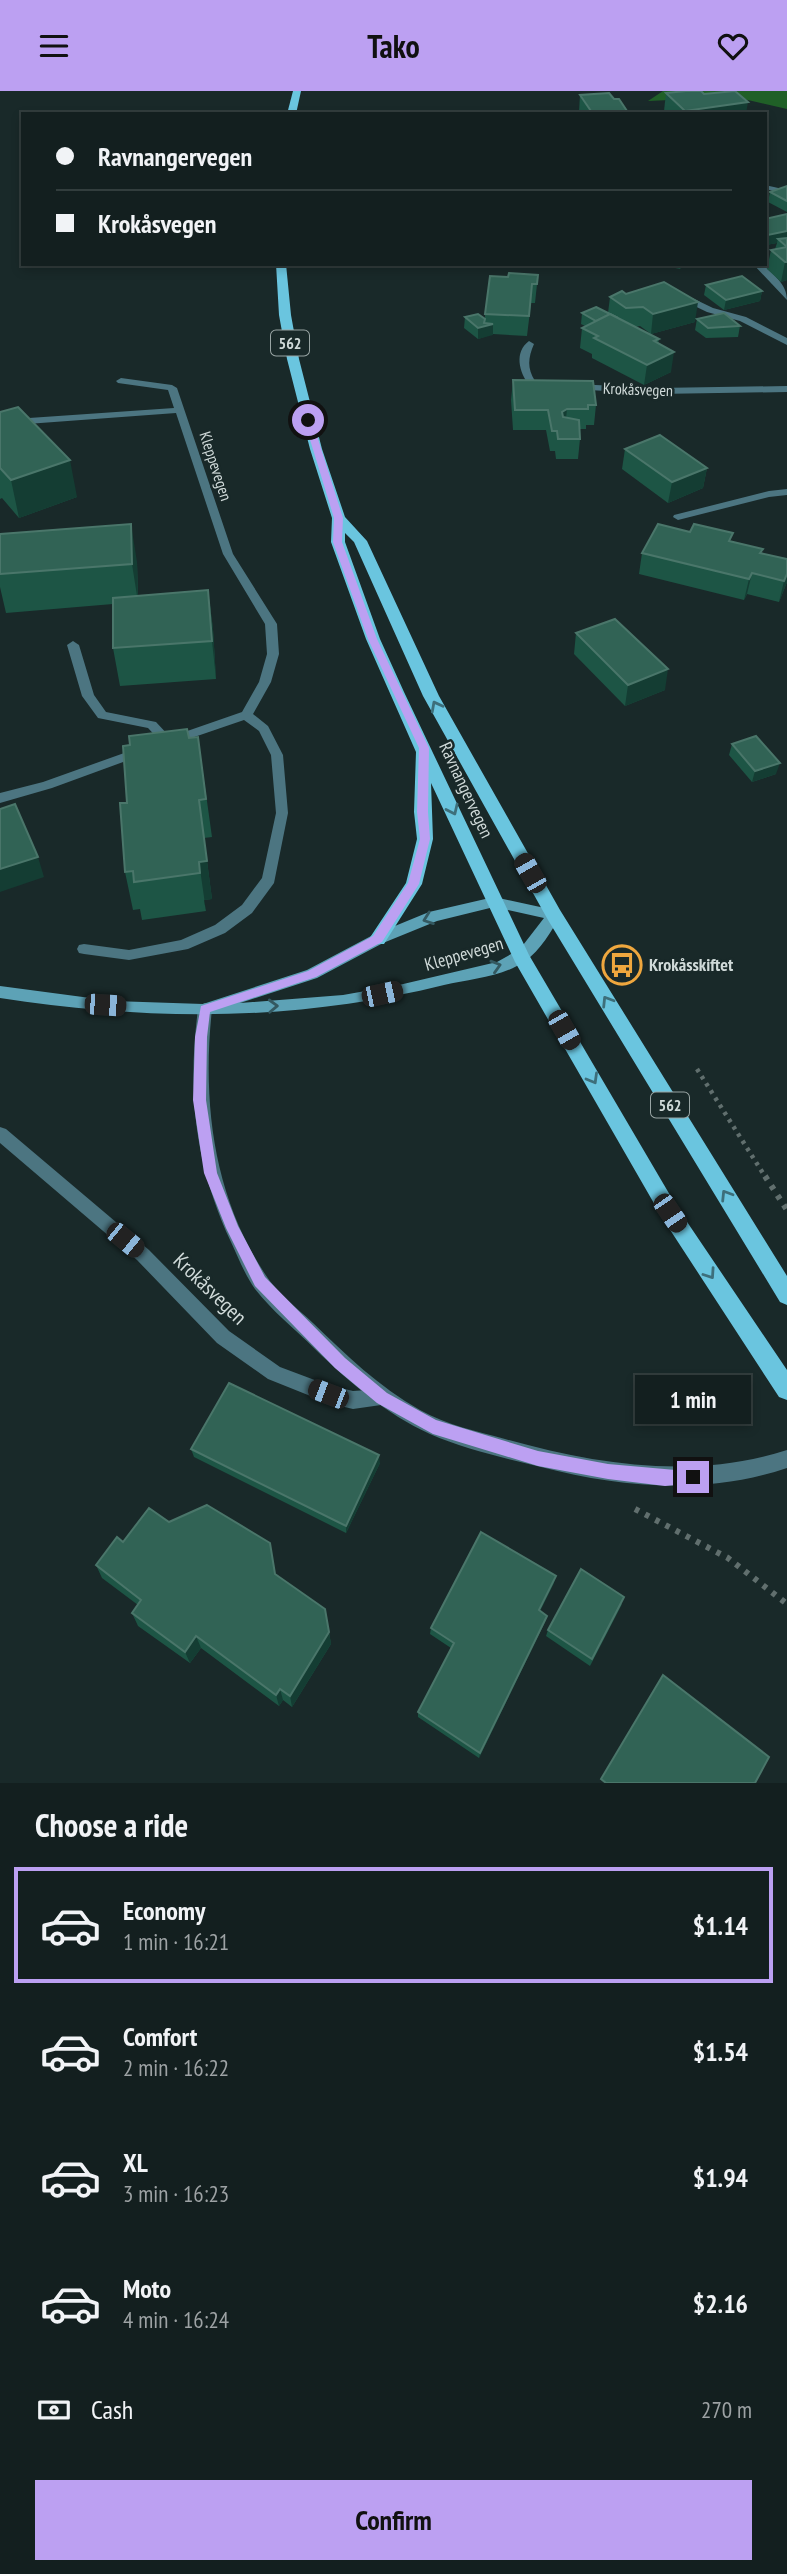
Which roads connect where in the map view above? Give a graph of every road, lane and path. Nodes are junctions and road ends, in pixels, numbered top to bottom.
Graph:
1 (297, 91) edge
2 (292, 112) edge
3 (767, 187) edge
4 (787, 192) edge
5 (281, 266) edge
6 (759, 266) edge
7 (674, 293) edge
8 (787, 297) edge
9 (787, 342) edge
10 (529, 344) dead end
11 (121, 381) dead end
12 (552, 386) edge
13 (565, 387) edge
14 (787, 389) edge
15 (180, 410) junction
16 (0, 423) edge
17 (787, 492) edge
18 (678, 517) dead end
19 (339, 518) junction
20 (74, 645) dead end
21 (246, 715) junction
22 (168, 742) junction
23 (424, 748) junction
24 (0, 798) edge
25 (494, 902) junction
26 (554, 915) junction
27 (377, 939) junction
28 (84, 949) dead end
29 (522, 957) junction
30 (0, 992) edge
31 (205, 1009) junction
32 (698, 1069) dead end
33 (0, 1134) edge
34 (787, 1210) edge
35 (787, 1295) edge
36 (787, 1389) edge
37 (382, 1398) junction
38 (787, 1459) edge
39 (608, 1472) junction
40 (787, 1604) edge

1 - 2 main road
3 - 4 street
5 - 19 main road, Ravnangervegen / 562
6 - 8 street
7 - 9 street
10 - 12 street
11 - 15 street, Kleppevegen
13 - 14 street, Krokåsvegen
15 - 16 street
15 - 21 street, Kleppevegen
17 - 18 street
19 - 23 main road, Ravnangervegen / 562
26 -> 19 main road, Ravnangervegen / 562
20 - 22 street
21 - 22 street
21 - 28 street
22 - 24 street
23 -> 25 main road, Ravnangervegen / 562
23 - 27 main road
25 - 26 main road, Kleppevegen
25 -> 27 main road, Kleppevegen
25 - 29 main road, Ravnangervegen / 562
26 - 29 main road, Kleppevegen
35 -> 26 main road, Ravnangervegen / 562
27 - 31 main road, Kleppevegen
31 -> 29 main road, Kleppevegen
29 -> 36 main road, Ravnangervegen / 562
30 - 31 main road, Kleppevegen
31 - 37 street
32 - 34 path
33 - 37 street, Krokåsvegen
37 - 39 street
38 - 39 street
39 - 40 path

